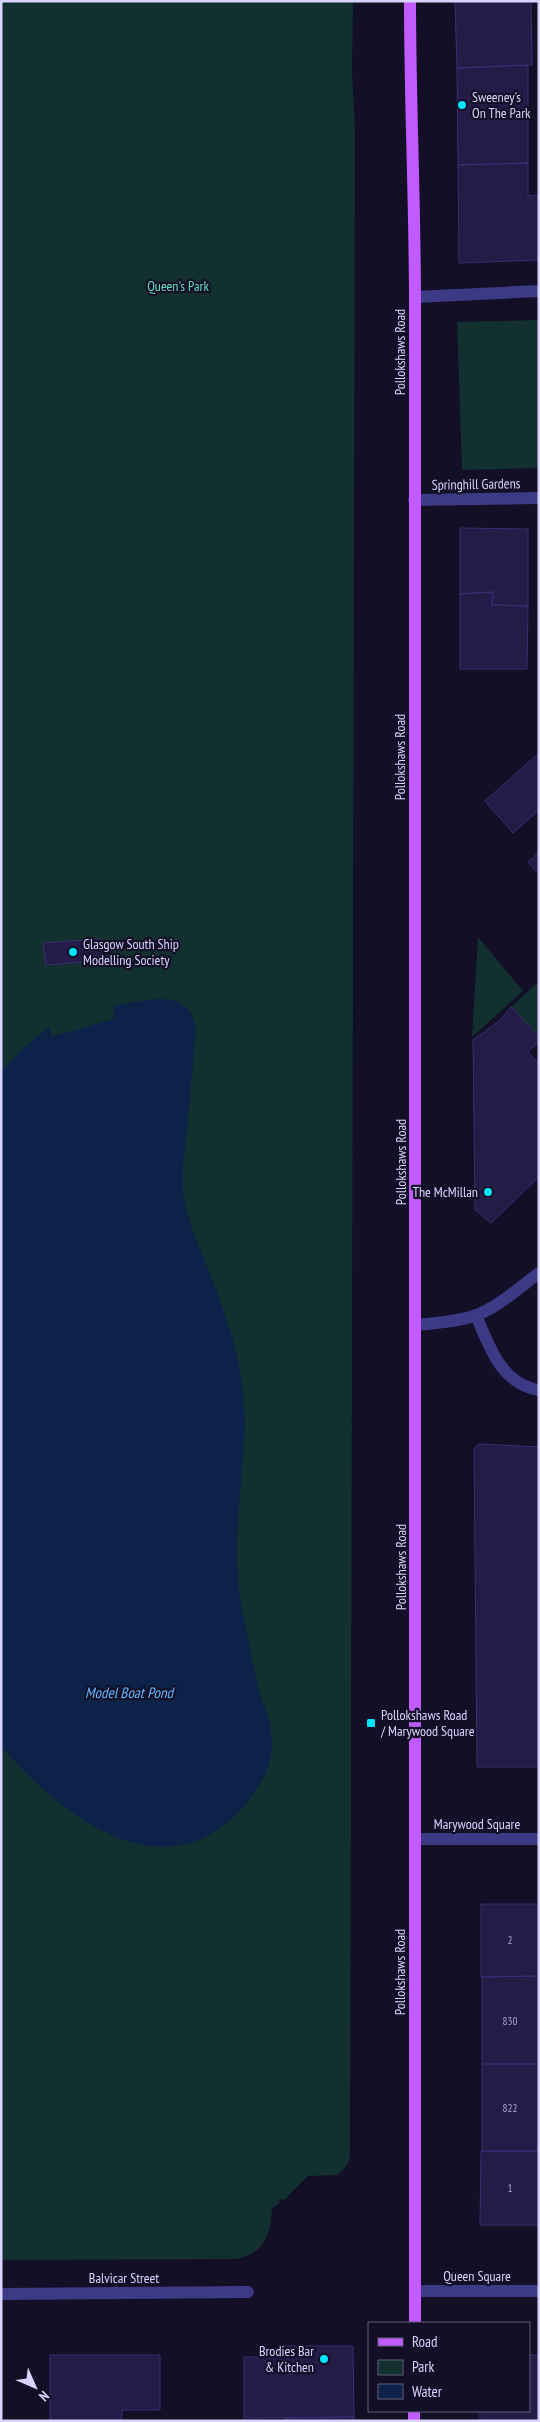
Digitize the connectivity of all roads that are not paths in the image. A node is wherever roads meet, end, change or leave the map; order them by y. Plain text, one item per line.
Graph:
1 (410, 1) edge
2 (539, 291) edge
3 (415, 297) junction
4 (539, 498) edge
5 (414, 500) junction
6 (539, 1273) edge
7 (476, 1315) junction
8 (416, 1325) junction
9 (539, 1390) edge
10 (416, 1839) junction
11 (539, 1839) edge
12 (415, 2291) junction
13 (539, 2291) edge
14 (248, 2292) dead end
15 (1, 2294) edge
16 (415, 2322) edge

1 - 3 main road, Pollokshaws Road
2 - 3 street
3 - 5 main road, Pollokshaws Road
4 - 5 street, Springhill Gardens
5 - 8 main road, Pollokshaws Road
6 - 7 street
7 - 8 street
7 - 9 street
8 - 10 main road, Pollokshaws Road
10 - 11 street, Marywood Square
10 - 12 main road, Pollokshaws Road
12 - 13 street, Queen Square
12 - 16 main road, Pollokshaws Road
14 - 15 street, Balvicar Street

